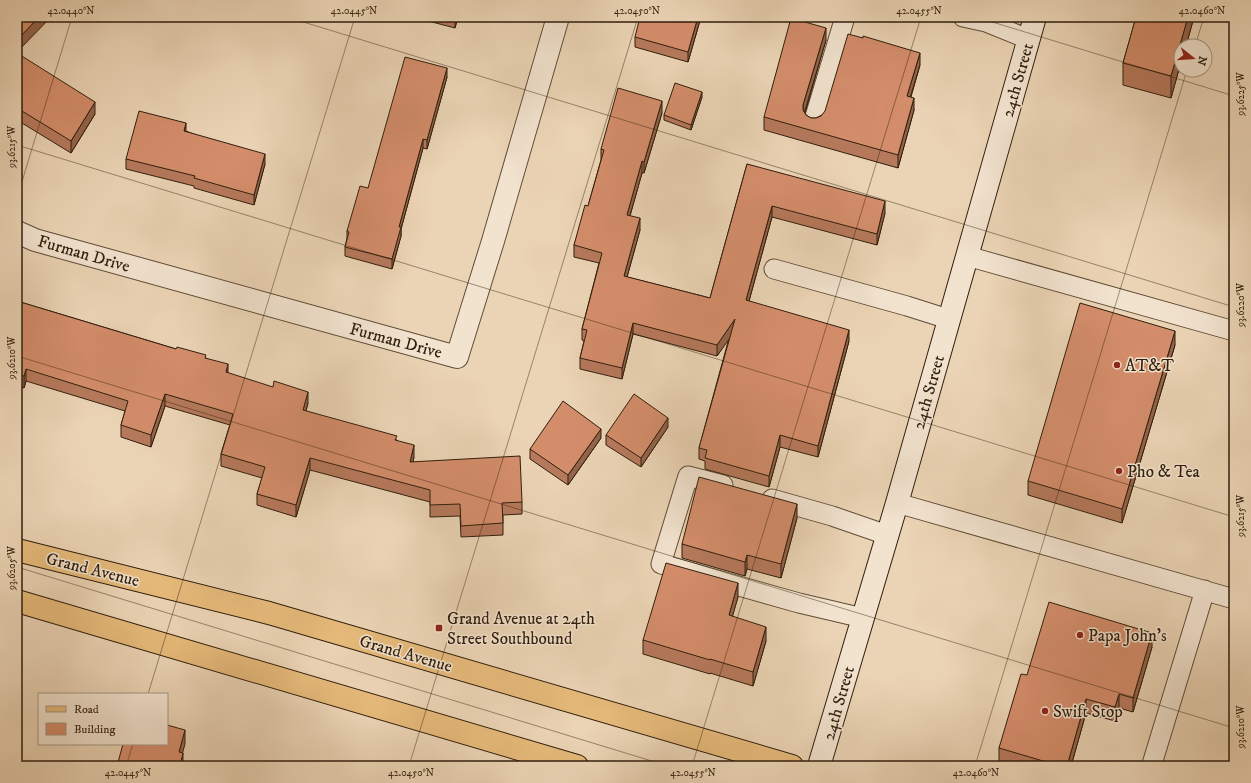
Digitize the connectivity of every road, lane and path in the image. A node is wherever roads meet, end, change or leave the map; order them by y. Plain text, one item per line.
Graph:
1 (558, 17) edge
2 (845, 17) edge
3 (964, 17) edge
4 (1035, 17) edge
5 (1028, 39) junction
6 (814, 120) edge
7 (17, 232) edge
8 (967, 256) junction
9 (774, 269) dead end
10 (948, 319) junction
11 (1234, 331) edge
12 (897, 503) junction
13 (887, 535) junction
14 (17, 550) edge
15 (1205, 590) junction
16 (1234, 597) edge
17 (17, 600) edge
18 (863, 618) junction
19 (577, 766) edge
20 (792, 766) edge
21 (819, 766) edge
22 (1153, 766) edge

1 - 7 street, Furman Drive
2 - 6 lane
3 - 5 lane
4 - 5 street, 24th Street
5 - 8 street, 24th Street
8 - 10 street, 24th Street
8 - 11 lane
9 - 10 lane
10 - 12 street, 24th Street
12 - 13 street, 24th Street
12 - 15 lane
13 - 18 street, 24th Street
13 - 18 lane
14 - 20 main road, Grand Avenue
15 - 16 lane
15 - 22 lane
17 - 19 main road
18 - 21 street, 24th Street

